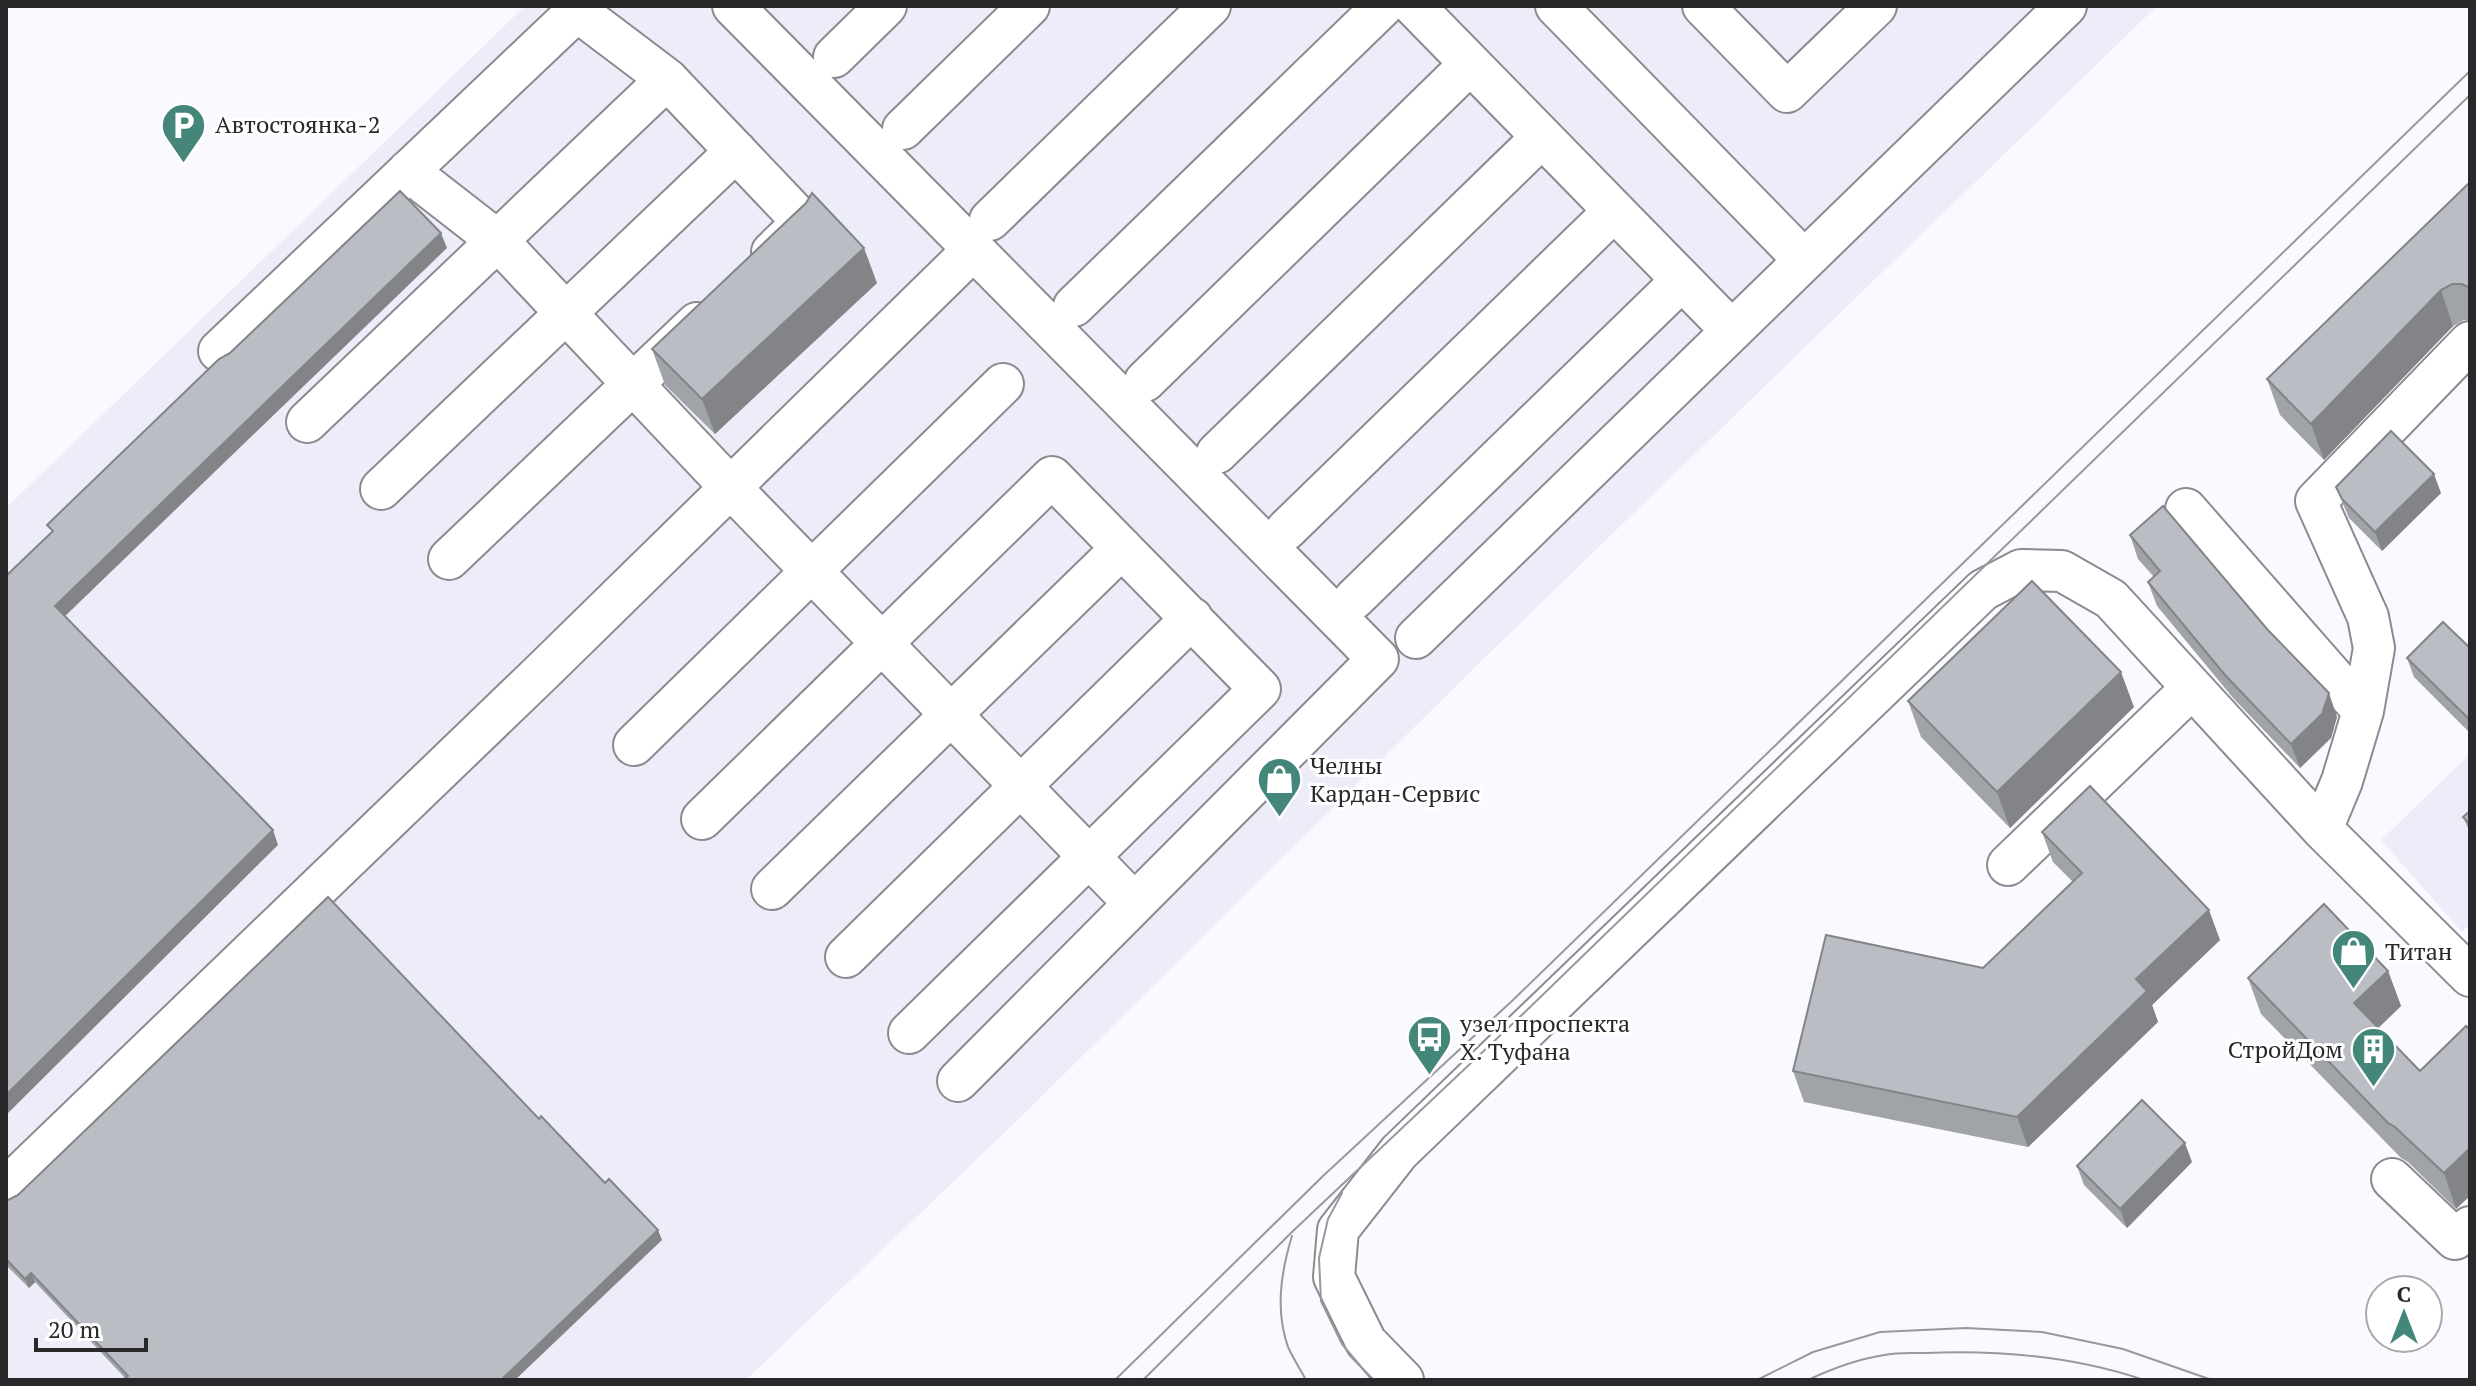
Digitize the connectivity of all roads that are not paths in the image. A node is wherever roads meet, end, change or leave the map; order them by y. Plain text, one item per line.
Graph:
1 (733, 6) edge
2 (886, 6) edge
3 (1029, 6) edge
4 (1210, 6) edge
5 (1383, 6) edge
6 (1414, 6) edge
7 (1556, 6) edge
8 (1876, 6) edge
9 (2066, 6) edge
10 (1716, 10) edge
11 (834, 57) dead end
12 (1470, 64) junction
13 (667, 79) junction
14 (903, 129) dead end
15 (1542, 137) junction
16 (736, 151) junction
17 (408, 171) junction
18 (1614, 211) junction
19 (982, 235) junction
20 (498, 241) junction
21 (1804, 260) junction
22 (1682, 280) junction
23 (1074, 306) dead end
24 (566, 313) junction
25 (1732, 331) junction
26 (2470, 342) edge
27 (219, 351) dead end
28 (1145, 381) dead end
29 (633, 384) junction
30 (1003, 384) dead end
31 (307, 422) dead end
32 (1217, 453) dead end
33 (731, 488) junction
34 (381, 489) dead end
35 (2186, 509) dead end
36 (1286, 530) dead end
37 (1122, 548) junction
38 (449, 559) dead end
39 (812, 571) junction
40 (1354, 599) dead end
41 (1192, 618) junction
42 (1416, 638) dead end
43 (882, 644) junction
44 (2192, 688) junction
45 (2363, 711) junction
46 (951, 715) junction
47 (634, 745) dead end
48 (1020, 786) junction
49 (702, 819) dead end
50 (2322, 829) junction
51 (1089, 856) junction
52 (2008, 865) dead end
53 (772, 889) dead end
54 (1134, 903) junction
55 (846, 957) dead end
56 (2470, 976) edge
57 (909, 1033) dead end
58 (958, 1081) dead end
59 (2392, 1179) dead end
60 (6, 1188) edge
61 (2470, 1227) edge
62 (1403, 1380) edge

1 - 19 lane
2 - 11 lane
3 - 14 lane
4 - 19 lane
5 - 23 lane
6 - 12 lane
7 - 21 lane
8 - 10 lane
9 - 21 lane
12 - 15 lane
12 - 28 lane
13 - 16 lane
13 - 17 lane
13 - 20 lane
15 - 18 lane
15 - 32 lane
16 - 24 lane
16 - 29 lane
17 - 20 lane
17 - 27 lane
18 - 22 lane
18 - 36 lane
19 - 33 lane
19 - 54 lane
20 - 24 lane
20 - 31 lane
21 - 25 lane
22 - 25 lane
22 - 40 lane
24 - 29 lane
24 - 34 lane
25 - 42 lane
26 - 45 lane
29 - 33 lane
29 - 38 lane
30 - 39 lane
33 - 39 lane
33 - 60 lane
35 - 45 lane
37 - 41 lane
37 - 43 lane
37 - 46 lane
39 - 43 lane
39 - 47 lane
41 - 48 lane
41 - 51 lane
43 - 46 lane
43 - 49 lane
44 - 50 lane
44 - 52 lane
44 - 62 lane
45 - 50 lane
46 - 48 lane
46 - 53 lane
48 - 51 lane
48 - 55 lane
50 - 56 lane
51 - 54 lane
51 - 57 lane
54 - 58 lane
59 - 61 lane

